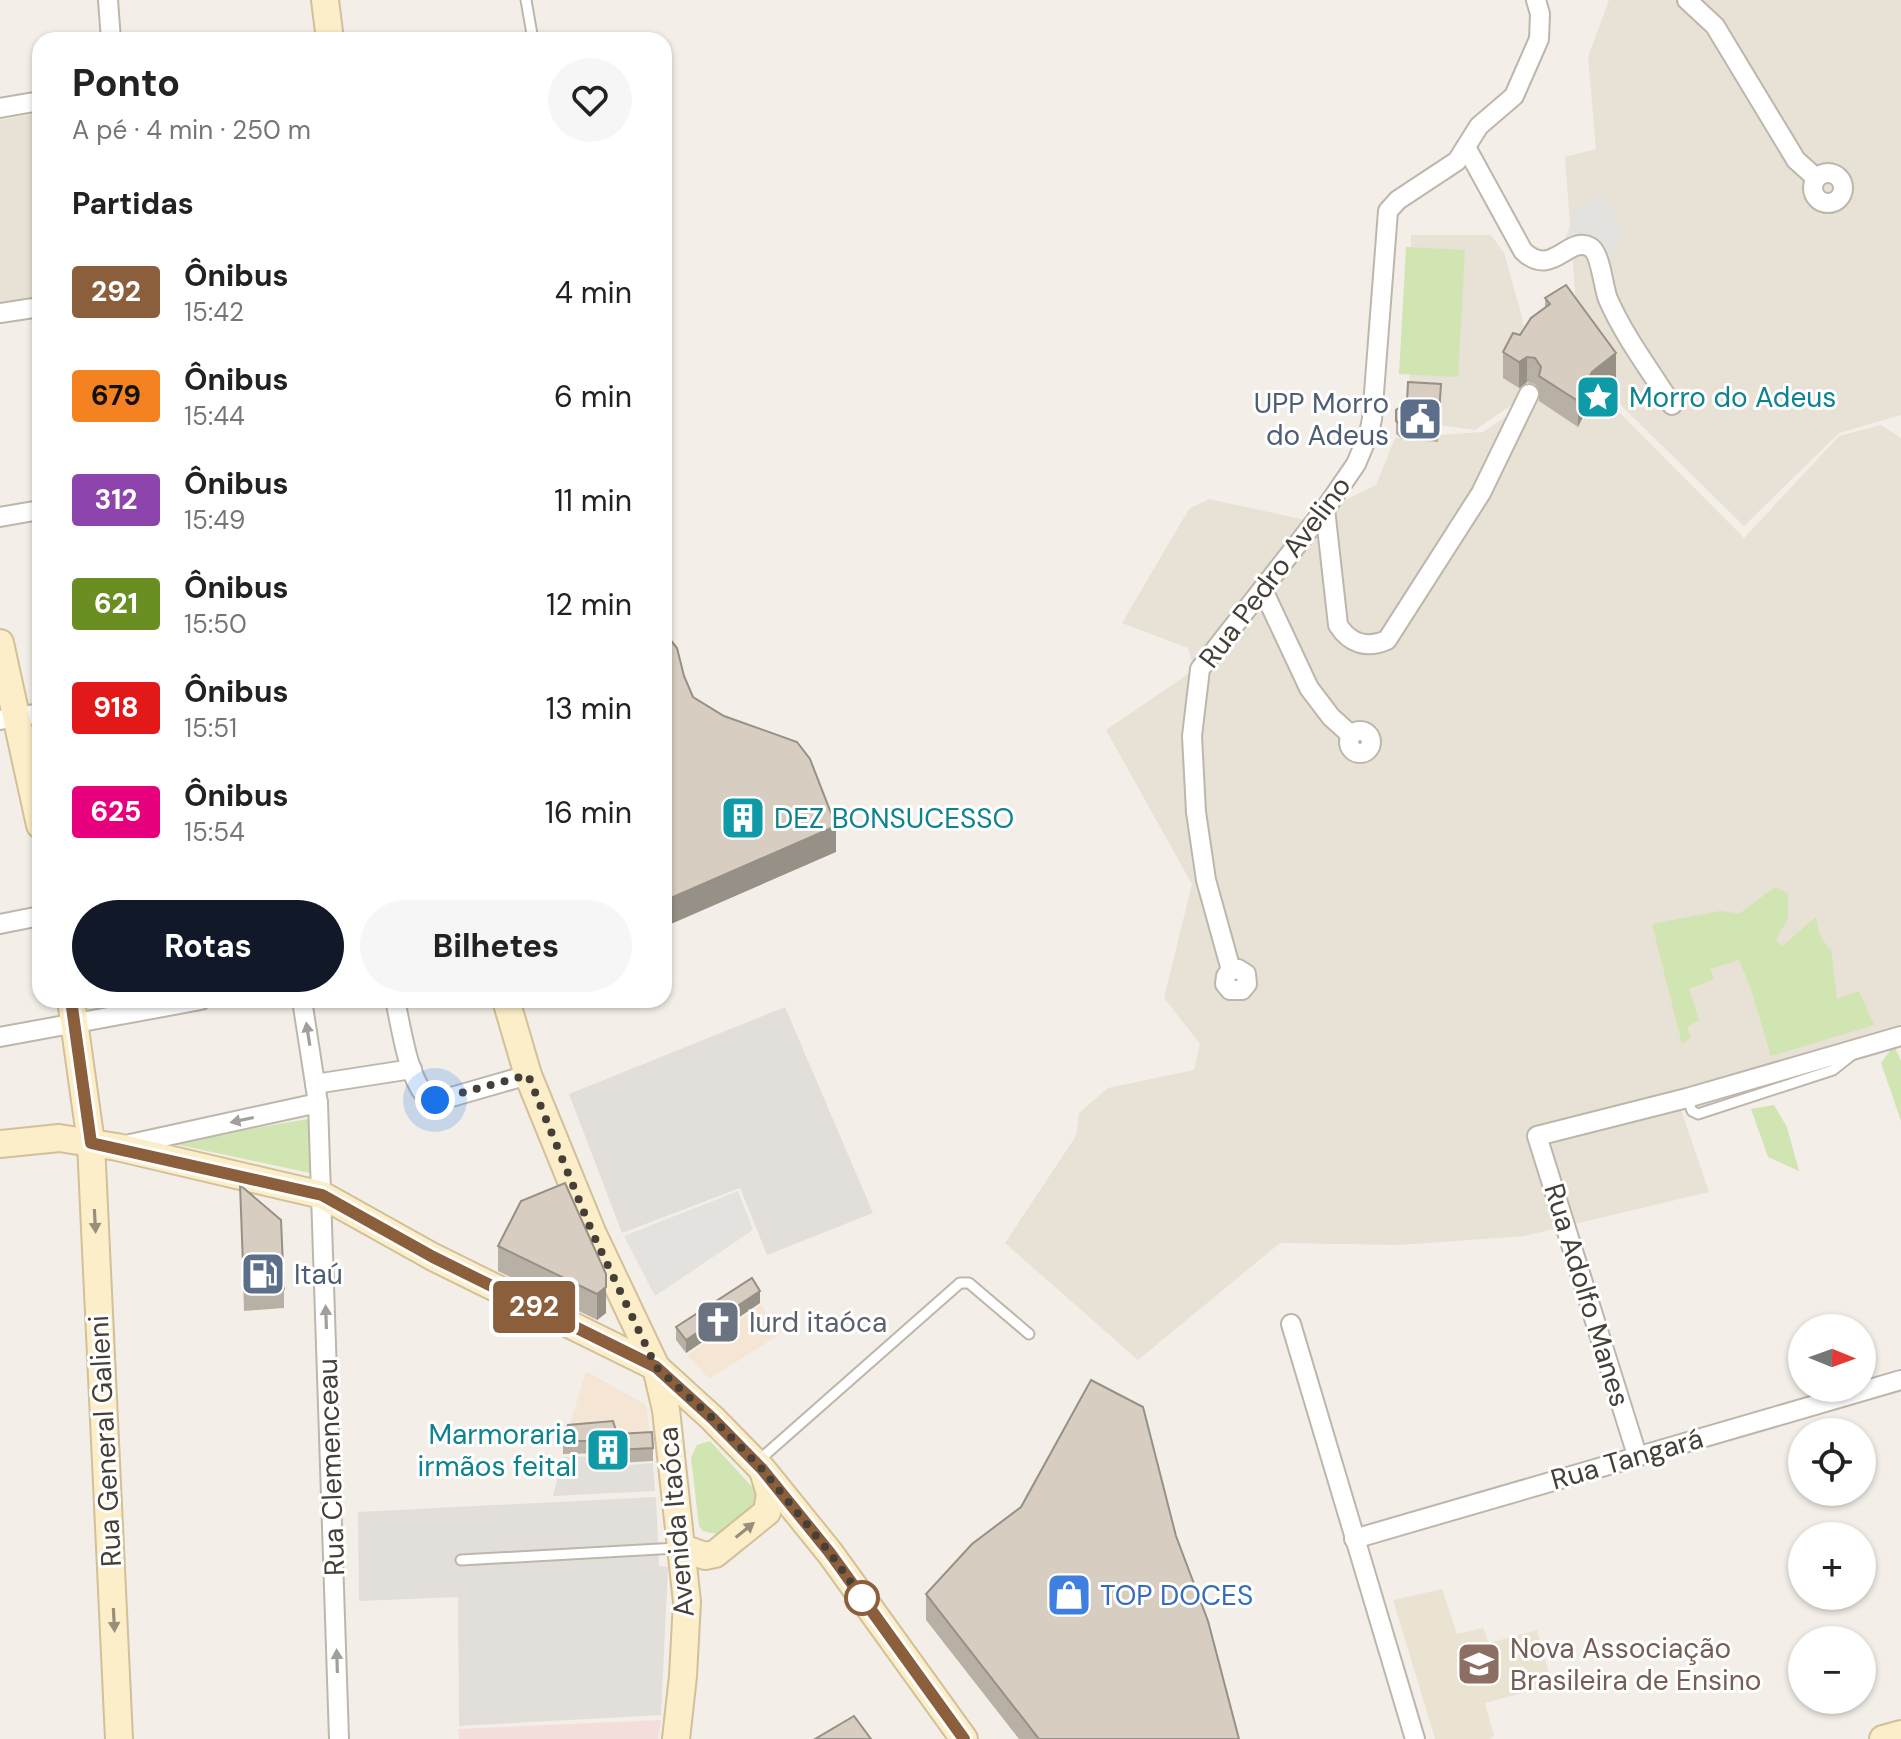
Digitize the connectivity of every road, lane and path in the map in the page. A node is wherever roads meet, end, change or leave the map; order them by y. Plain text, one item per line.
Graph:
1 (108, 0) edge
2 (325, 0) edge
3 (526, 0) edge
4 (1536, 0) edge
5 (1687, 0) edge
6 (110, 32) edge
7 (329, 32) edge
8 (532, 32) edge
9 (32, 102) edge
10 (0, 108) edge
11 (1466, 147) junction
12 (1816, 178) dead end
13 (32, 308) edge
14 (0, 313) edge
15 (1529, 394) dead end
16 (1672, 405) dead end
17 (1325, 509) junction
18 (32, 511) edge
19 (0, 517) edge
20 (1263, 590) junction
21 (0, 643) edge
22 (19, 717) edge
23 (1351, 735) dead end
24 (32, 784) edge
25 (32, 918) edge
26 (0, 924) edge
27 (1231, 970) dead end
28 (116, 1008) edge
29 (303, 1008) edge
30 (397, 1008) edge
31 (508, 1008) edge
32 (73, 1012) edge
33 (1901, 1036) edge
34 (0, 1037) edge
35 (412, 1069) junction
36 (528, 1075) junction
37 (315, 1084) junction
38 (318, 1103) junction
39 (0, 1144) edge
40 (104, 1145) junction
41 (322, 1195) junction
42 (618, 1286) junction
43 (1291, 1324) dead end
44 (581, 1330) junction
45 (1029, 1334) dead end
46 (656, 1367) junction
47 (1901, 1380) edge
48 (1637, 1455) junction
49 (759, 1466) junction
50 (1354, 1539) junction
51 (683, 1548) junction
52 (461, 1560) dead end
53 (1901, 1734) edge
54 (119, 1739) edge
55 (339, 1739) edge
56 (676, 1739) edge
57 (964, 1739) edge
58 (1415, 1739) edge
59 (1883, 1739) edge

1 - 6 street
2 - 7 street
3 - 8 lane
4 - 11 street, Rua Pedro Avelino
5 - 12 street
9 - 10 street
11 - 16 street
11 - 17 street, Rua Pedro Avelino
13 - 14 street
15 - 17 street
17 - 20 street, Rua Pedro Avelino
18 - 19 street
20 - 23 street
20 - 27 street, Rua Pedro Avelino
21 - 22 street
22 - 24 street
25 - 26 street
28 - 32 street
37 -> 29 street, Rua Clemenceau
30 - 35 street
31 - 36 street, Avenida Itaóca
32 - 34 street
32 - 40 street, Rua General Galieni
33 - 48 street, Rua Adolfo Manes
35 - 36 street
35 - 37 street
36 - 42 street, Avenida Itaóca
37 - 38 street, Rua Clemenceau
38 -> 40 street
38 - 41 street, Rua Clemenceau
39 - 40 street
40 - 41 street
40 -> 54 street, Rua General Galieni
41 - 44 street
55 -> 41 street, Rua Clemenceau
42 - 44 street
42 - 46 street, Avenida Itaóca
43 - 50 street
44 - 46 street
45 - 49 lane
46 - 49 street
46 - 51 street, Avenida Itaóca
47 - 48 street, Rua Tangará
48 - 50 street, Rua Tangará
51 -> 49 street
49 - 57 street
50 - 58 street
51 - 52 lane
51 - 56 street, Avenida Itaóca
53 - 59 street

